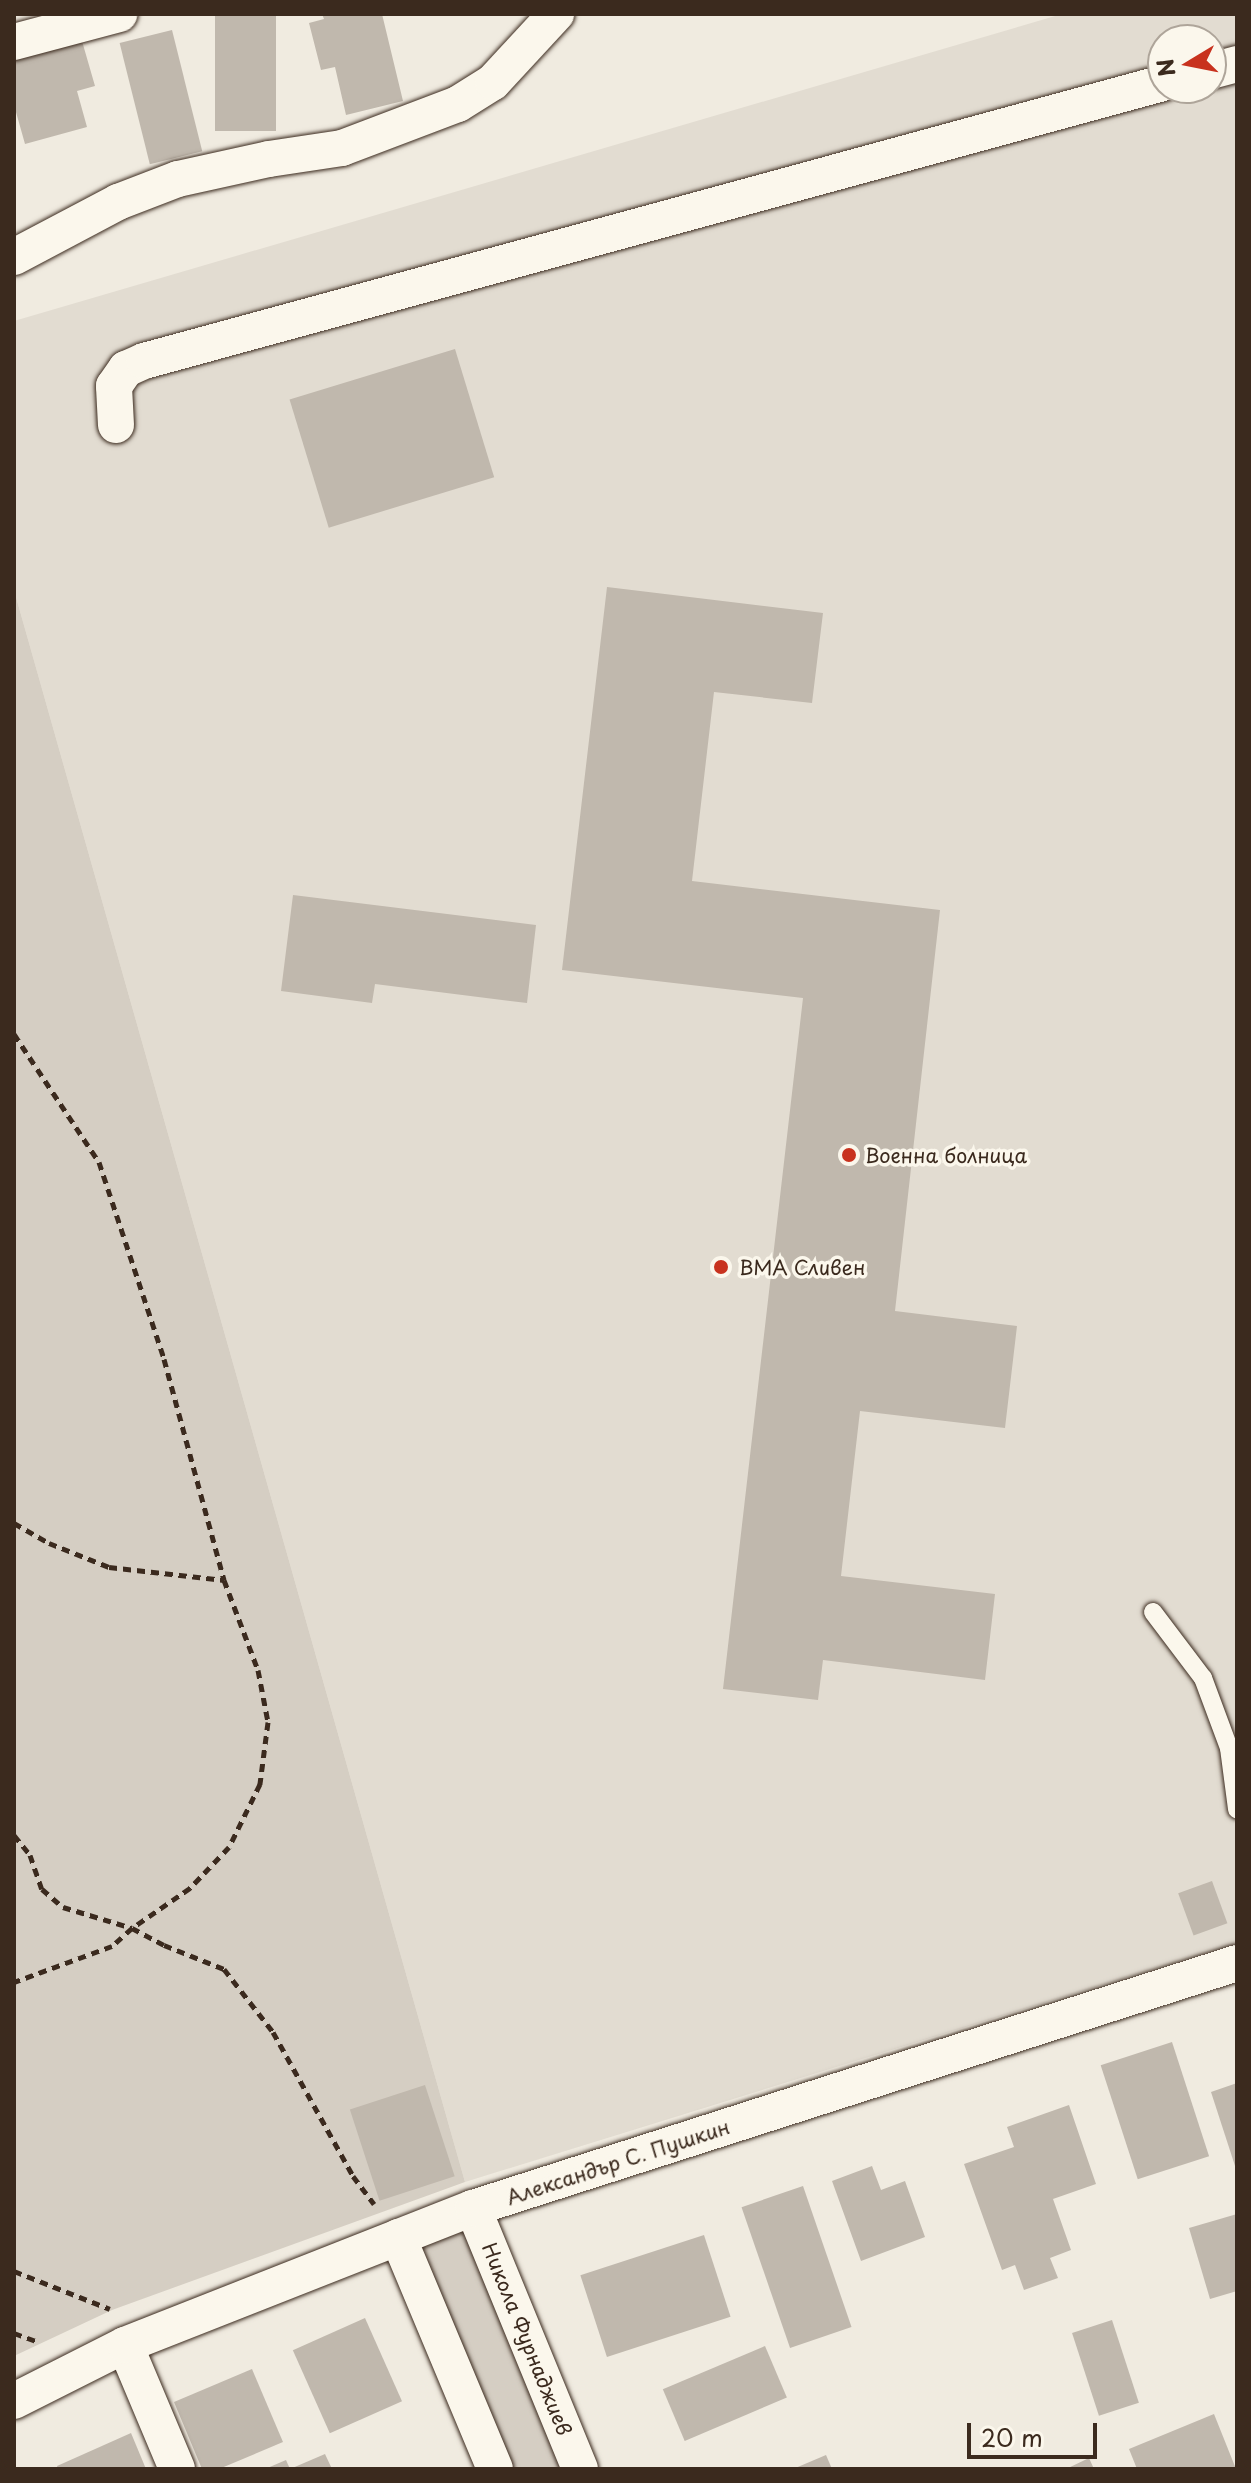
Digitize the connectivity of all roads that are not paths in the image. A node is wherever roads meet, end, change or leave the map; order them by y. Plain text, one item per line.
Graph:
1 (119, 14) edge
2 (556, 14) edge
3 (14, 42) edge
4 (1147, 87) edge
5 (14, 257) edge
6 (116, 425) dead end
7 (1153, 1612) dead end
8 (1237, 1809) edge
9 (1237, 1963) edge
10 (473, 2208) junction
11 (398, 2237) junction
12 (125, 2345) junction
13 (14, 2401) edge
14 (177, 2469) edge
15 (495, 2469) edge
16 (580, 2469) edge

1 - 3 street
2 - 5 street
4 - 6 street
7 - 8 lane
9 - 10 street, Александър С. Пушкин
10 - 11 street, Александър С. Пушкин
10 - 16 street, Никола Фурнаджиев
11 - 12 street, Александър С. Пушкин
11 - 15 street
12 - 13 street, Александър С. Пушкин
12 - 14 street

